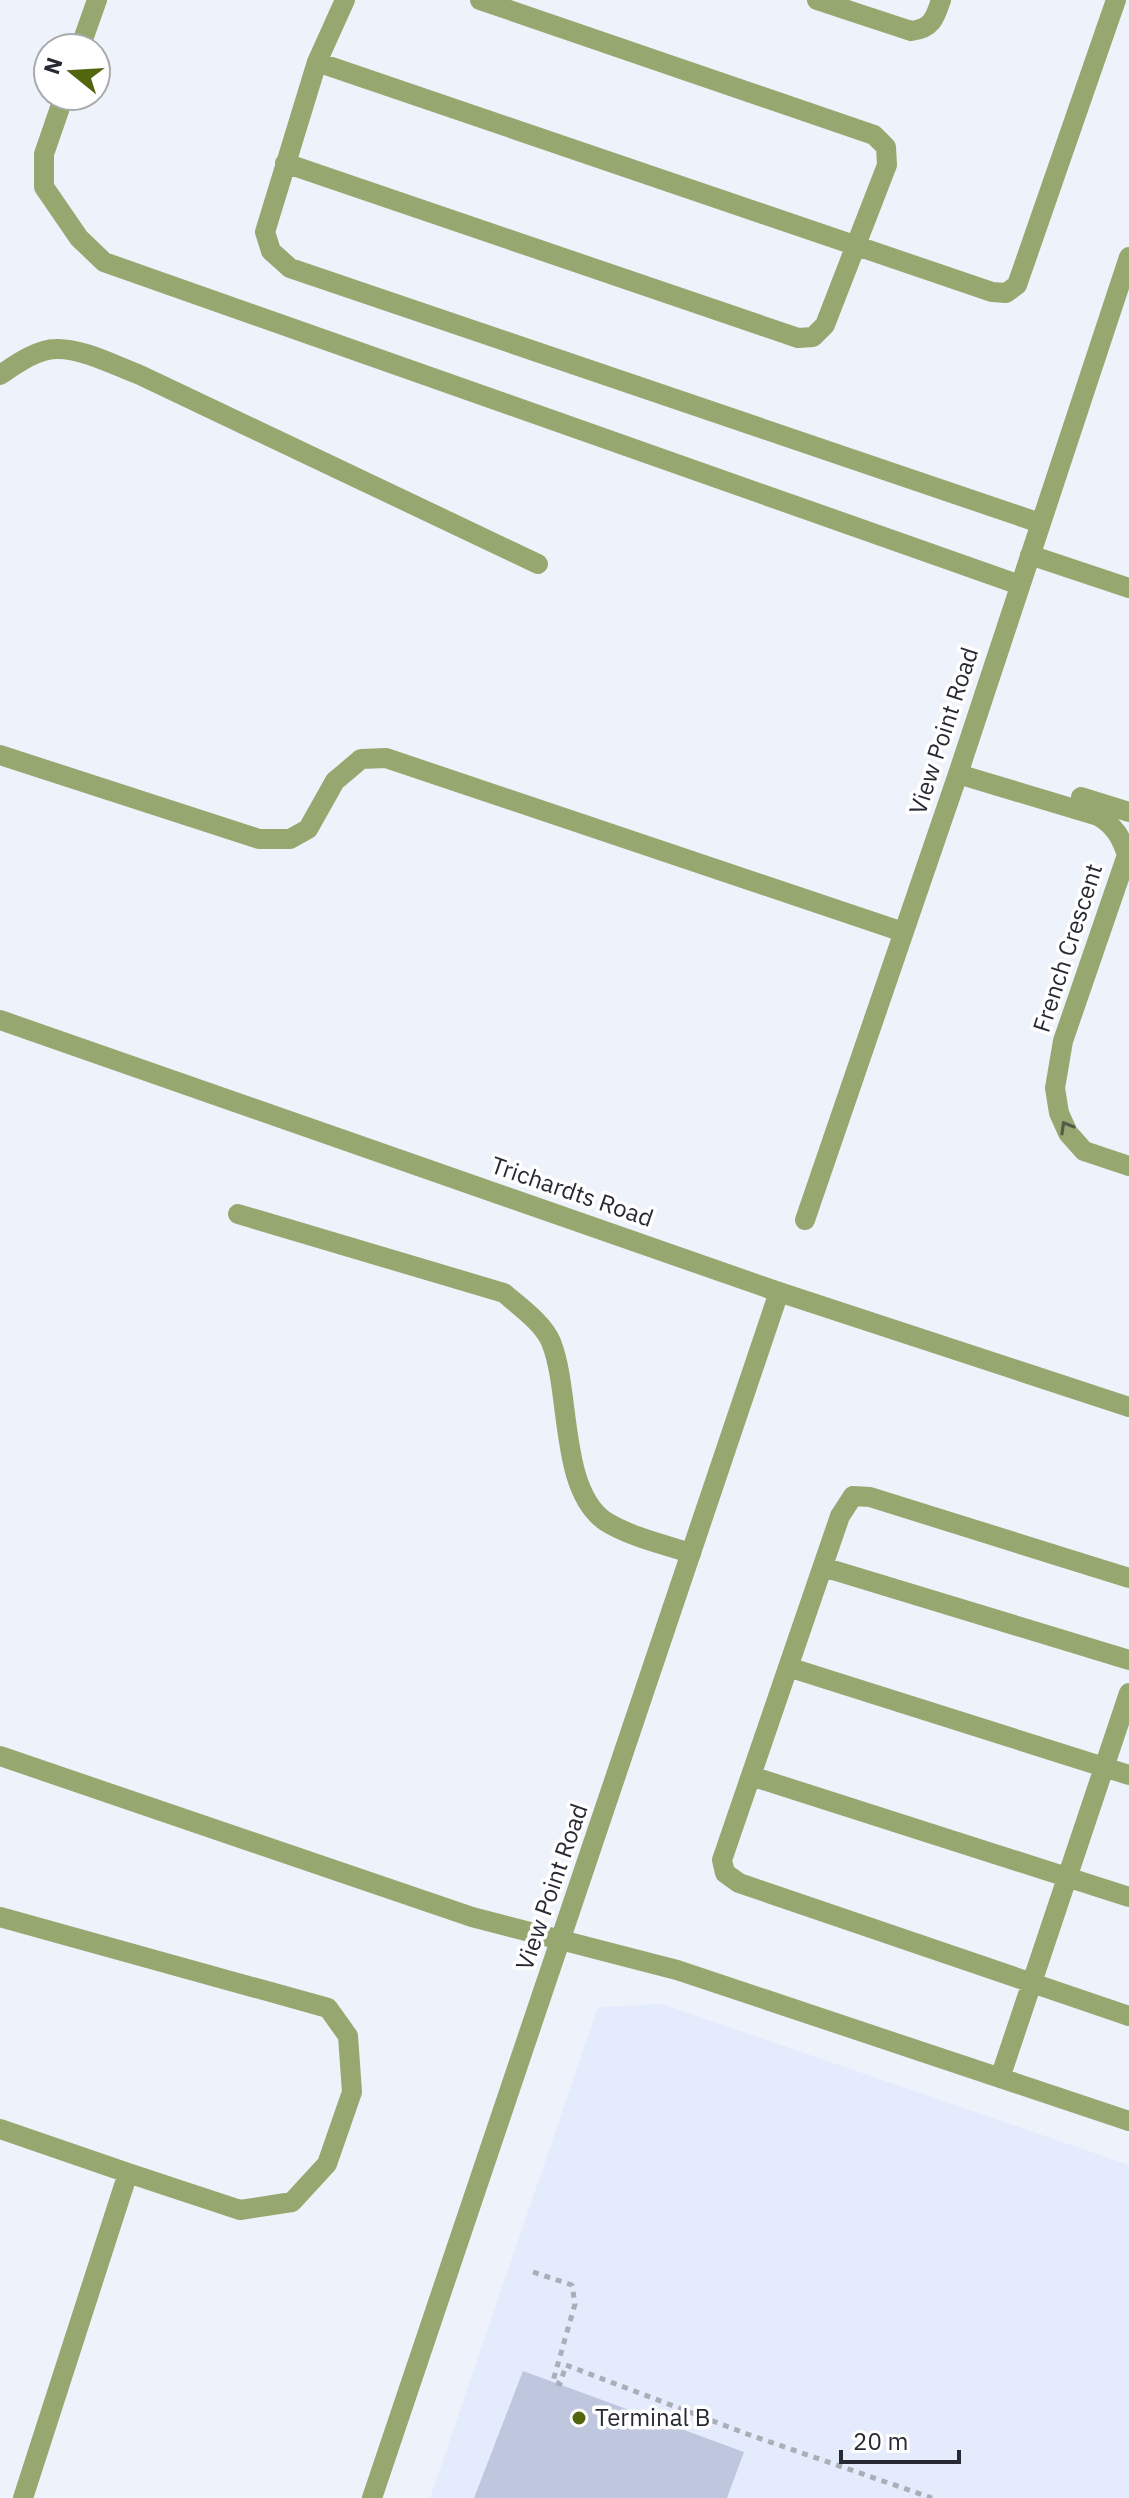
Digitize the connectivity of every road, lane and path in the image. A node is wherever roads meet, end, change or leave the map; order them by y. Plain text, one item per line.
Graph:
1 (97, 0) edge
2 (345, 0) edge
3 (480, 0) edge
4 (817, 0) edge
5 (941, 0) edge
6 (1116, 0) edge
7 (86, 32) edge
8 (317, 62) junction
9 (58, 112) edge
10 (285, 163) junction
11 (856, 246) junction
12 (1129, 257) edge
13 (0, 375) edge
14 (1040, 523) junction
15 (1030, 555) junction
16 (538, 564) dead end
17 (1020, 585) junction
18 (1129, 588) edge
19 (0, 755) edge
20 (960, 768) junction
21 (1129, 812) edge
22 (903, 932) junction
23 (0, 1020) edge
24 (1129, 1166) edge
25 (238, 1214) dead end
26 (805, 1220) dead end
27 (779, 1292) junction
28 (1129, 1407) edge
29 (691, 1553) junction
30 (823, 1567) junction
31 (1129, 1578) edge
32 (1129, 1660) edge
33 (788, 1667) junction
34 (1129, 1693) edge
35 (0, 1756) edge
36 (1103, 1767) junction
37 (1129, 1775) edge
38 (751, 1776) junction
39 (1067, 1876) junction
40 (1129, 1897) edge
41 (0, 1917) edge
42 (562, 1940) junction
43 (1030, 1982) junction
44 (1129, 2016) edge
45 (1000, 2078) junction
46 (1129, 2121) edge
47 (0, 2129) edge
48 (128, 2173) junction
49 (533, 2272) dead end
50 (23, 2498) edge
51 (372, 2498) edge
52 (932, 2498) edge

1 - 7 street
2 - 8 street
3 - 11 street
4 - 5 street
6 - 11 street
8 - 10 street
8 - 11 street
9 - 17 street
10 - 11 street
10 - 14 street
12 - 14 street, View Point Road
13 - 16 street
14 - 15 street, View Point Road
15 - 17 street, View Point Road
15 - 18 street
17 - 20 street, View Point Road
19 - 22 street
20 - 21 street
20 - 22 street, View Point Road
24 -> 20 street, French Crescent
22 - 26 street, View Point Road
23 - 27 street, Trichardts Road
25 - 29 street
27 - 28 street, Trichardts Road
27 - 29 street, View Point Road
29 - 42 street, View Point Road
30 - 31 street
30 - 32 street
30 - 33 street
33 - 36 street
33 - 38 street
34 - 36 street
35 - 42 street
36 - 37 street
36 - 39 street
38 - 39 street
38 - 43 street
39 - 40 street
39 - 43 street
41 - 48 street
42 - 45 street
42 - 51 street, View Point Road
43 - 44 street
43 - 45 street
45 - 46 street
47 - 48 street
48 - 50 street
49 - 52 path

